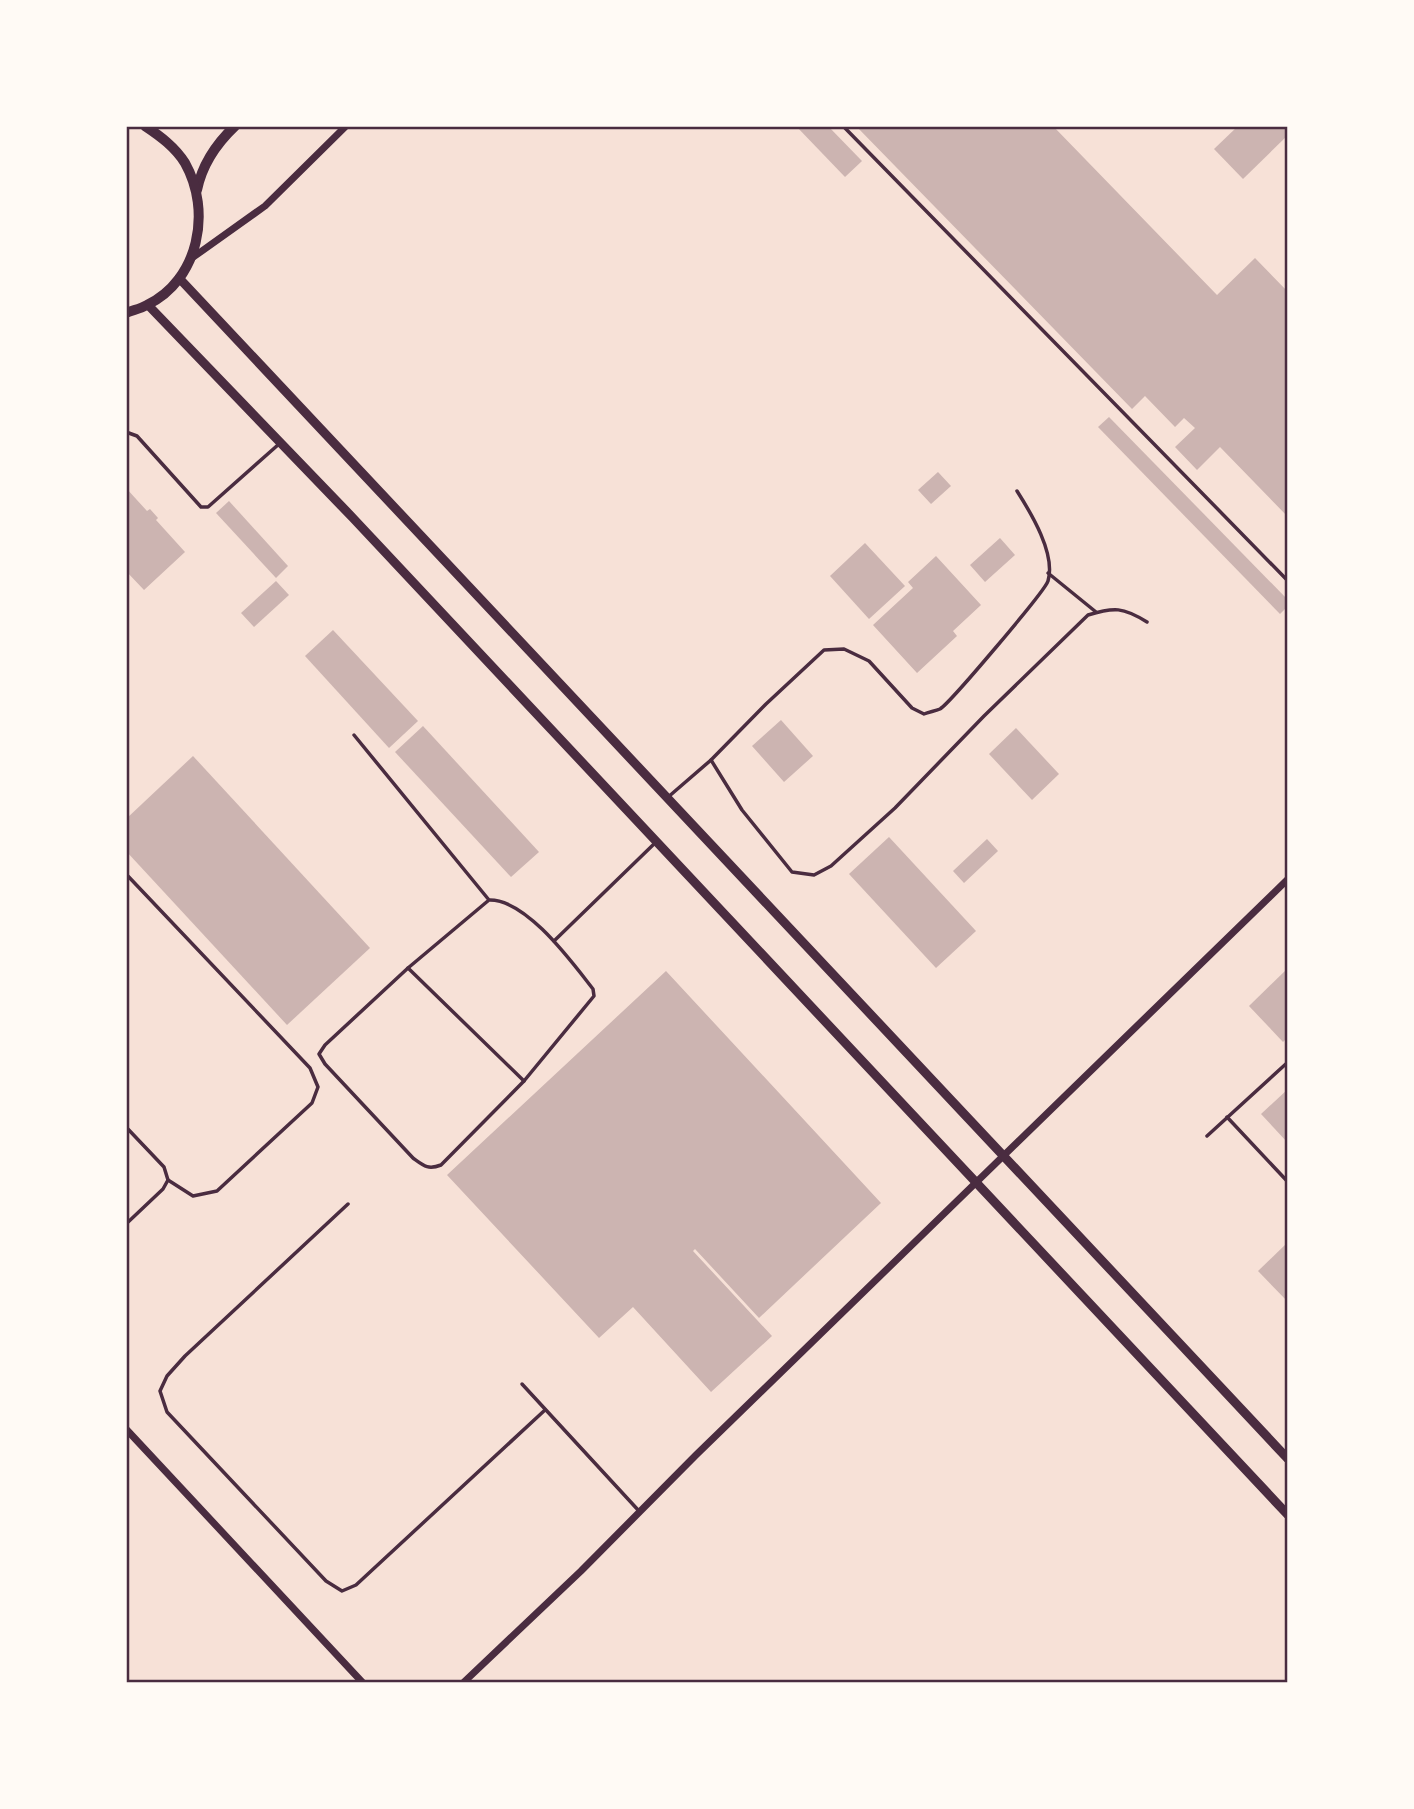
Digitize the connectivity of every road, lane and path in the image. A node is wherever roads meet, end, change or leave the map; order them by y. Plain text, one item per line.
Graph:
1 (145, 126) edge
2 (235, 126) edge
3 (346, 126) edge
4 (843, 126) edge
5 (197, 193) junction
6 (191, 258) junction
7 (179, 278) junction
8 (148, 305) junction
9 (126, 313) edge
10 (126, 432) edge
11 (281, 443) junction
12 (1017, 491) dead end
13 (1048, 573) junction
14 (1288, 581) edge
15 (1097, 612) junction
16 (1147, 622) dead end
17 (354, 735) dead end
18 (712, 760) junction
19 (666, 799) junction
20 (657, 841) junction
21 (126, 874) edge
22 (1288, 879) edge
23 (489, 900) junction
24 (554, 941) junction
25 (408, 968) junction
26 (1288, 1062) edge
27 (524, 1081) junction
28 (1227, 1117) junction
29 (126, 1127) edge
30 (1207, 1136) dead end
31 (1004, 1156) junction
32 (168, 1180) junction
33 (976, 1182) junction
34 (1288, 1182) edge
35 (348, 1204) dead end
36 (126, 1224) edge
37 (522, 1384) dead end
38 (545, 1410) junction
39 (126, 1429) edge
40 (1288, 1459) edge
41 (640, 1512) junction
42 (1288, 1515) edge
43 (363, 1683) edge
44 (463, 1683) edge

1 - 5 main road
2 - 5 main road
3 - 6 street
4 - 14 lane
5 - 6 main road
6 - 7 main road
7 - 8 main road
7 - 19 street
8 - 9 main road
8 - 11 street
10 - 11 lane
11 - 20 street
12 - 13 lane
13 - 15 lane
13 - 18 lane
15 - 16 lane
15 - 18 lane
17 - 23 lane
18 - 19 lane
19 - 31 street
20 - 24 lane
20 - 33 street
21 - 32 lane
22 - 31 street
23 - 24 lane
23 - 25 lane
24 - 27 lane
25 - 27 lane
25 - 27 lane
26 - 28 lane
28 - 30 lane
28 - 34 lane
29 - 32 lane
31 - 33 street
31 - 40 street
32 - 36 lane
33 - 41 street
33 - 42 street
35 - 38 lane
37 - 38 lane
38 - 41 lane
39 - 43 street
41 - 44 street

